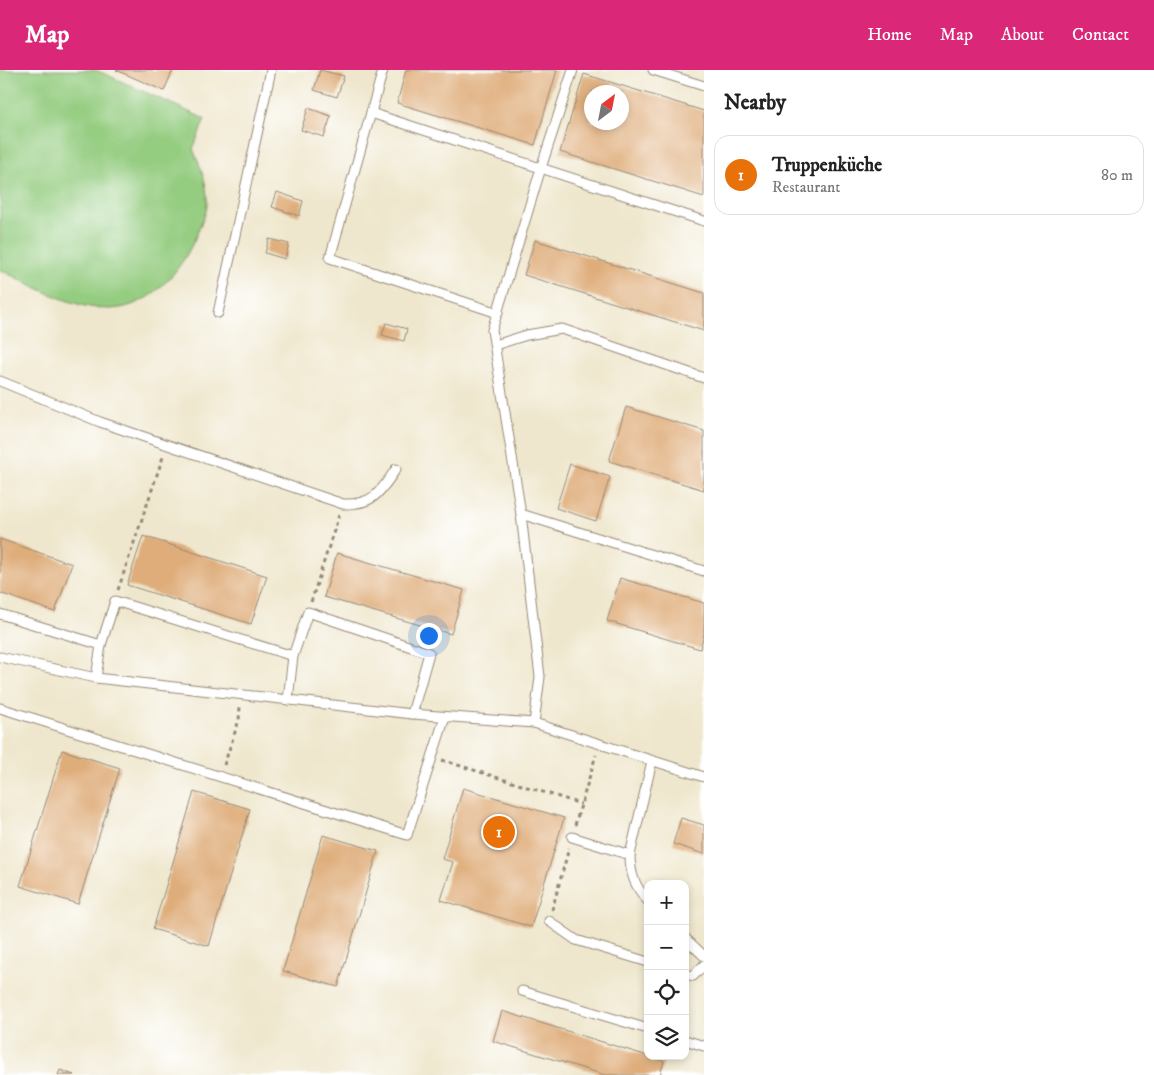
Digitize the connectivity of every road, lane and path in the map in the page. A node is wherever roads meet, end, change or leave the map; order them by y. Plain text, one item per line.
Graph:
1 (271, 70) edge
2 (383, 70) edge
3 (573, 70) edge
4 (653, 70) edge
5 (704, 86) edge
6 (371, 113) junction
7 (541, 168) junction
8 (704, 221) edge
9 (218, 313) dead end
10 (498, 313) junction
11 (496, 345) junction
12 (704, 378) edge
13 (0, 381) edge
14 (167, 444) junction
15 (396, 469) dead end
16 (343, 504) junction
17 (522, 514) junction
18 (704, 571) edge
19 (115, 600) junction
20 (308, 612) junction
21 (0, 614) edge
22 (100, 645) junction
23 (293, 656) junction
24 (0, 657) edge
25 (96, 678) junction
26 (241, 693) junction
27 (288, 700) junction
28 (0, 708) edge
29 (412, 714) junction
30 (445, 717) junction
31 (534, 723) junction
32 (432, 756) junction
33 (652, 760) junction
34 (704, 777) edge
35 (220, 778) junction
36 (581, 804) dead end
37 (572, 837) dead end
38 (630, 855) junction
39 (644, 896) edge
40 (549, 921) dead end
41 (689, 942) edge
42 (704, 956) edge
43 (644, 961) edge
44 (704, 965) edge
45 (689, 975) edge
46 (522, 991) dead end
47 (644, 1028) edge
48 (689, 1041) edge
49 (704, 1046) edge

1 - 9 lane
2 - 6 lane
3 - 7 lane
4 - 5 lane
6 - 7 lane
6 - 10 lane
7 - 8 lane
7 - 10 lane
10 - 11 lane
11 - 12 lane
11 - 17 lane
13 - 14 lane
14 - 16 lane
14 - 19 path
15 - 16 lane
16 - 20 path
17 - 18 lane
17 - 31 lane
19 - 22 lane
19 - 23 lane
20 - 23 lane
20 - 29 lane
21 - 22 lane
22 - 25 lane
23 - 27 lane
24 - 25 lane
25 - 26 lane
26 - 27 lane
26 - 35 path
27 - 29 lane
28 - 35 lane
29 - 30 lane
30 - 31 lane
30 - 32 lane
31 - 33 lane
32 - 35 lane
32 - 36 path
33 - 34 lane
33 - 38 lane
37 - 38 lane
38 - 39 lane
40 - 43 lane
41 - 42 lane
44 - 45 lane
46 - 47 lane
48 - 49 lane

